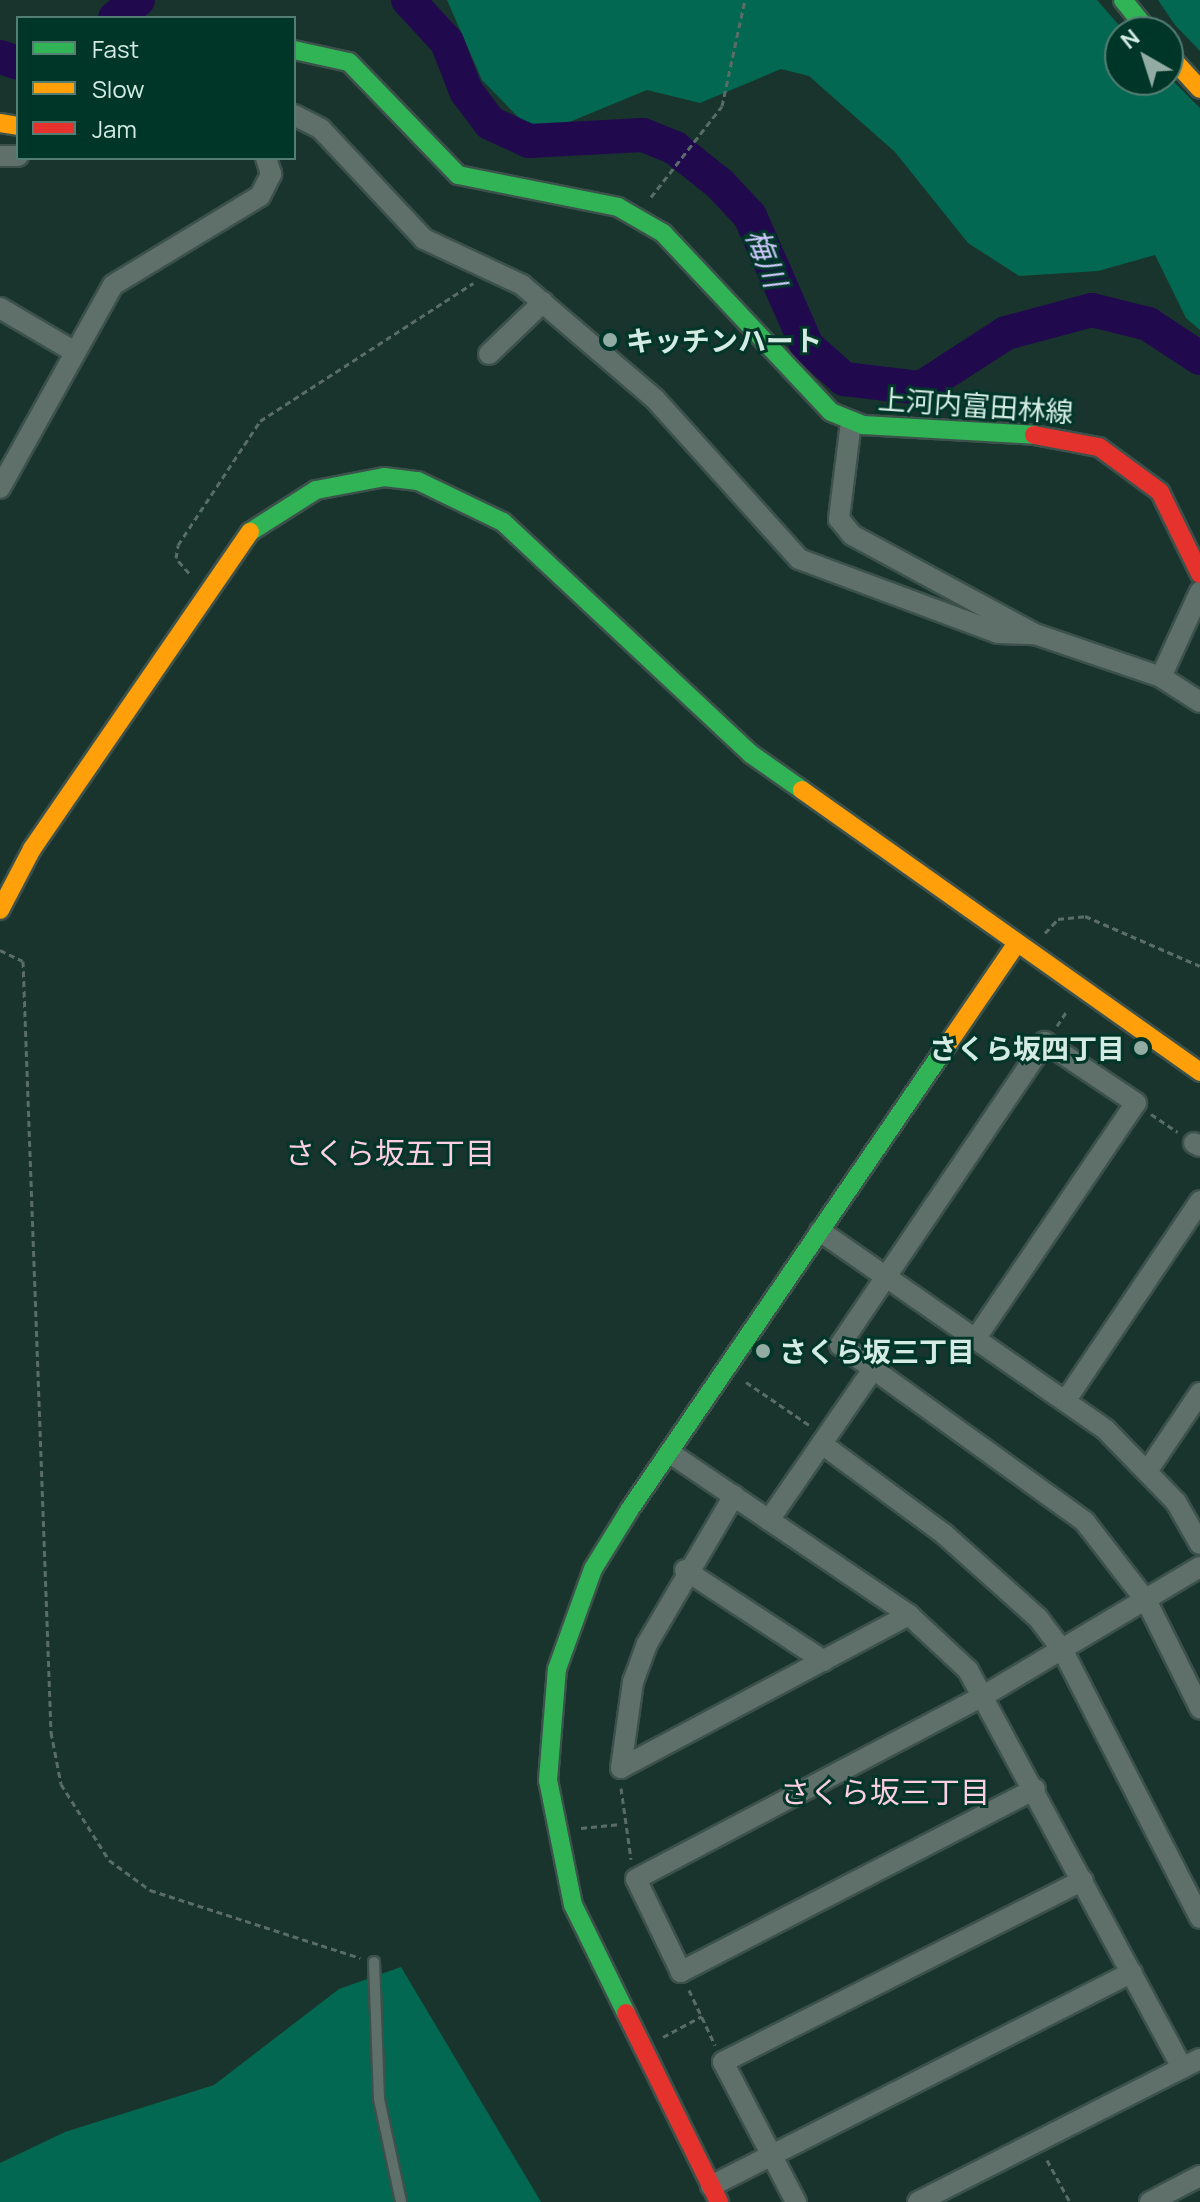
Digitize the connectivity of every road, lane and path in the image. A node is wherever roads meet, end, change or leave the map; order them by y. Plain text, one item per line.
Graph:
1 (745, 0) edge
2 (1123, 0) edge
3 (1136, 16) edge
4 (296, 50) edge
5 (1184, 72) edge
6 (1200, 89) edge
7 (296, 116) edge
8 (267, 160) edge
9 (650, 197) dead end
10 (487, 268) junction
11 (543, 302) junction
12 (0, 308) edge
13 (75, 352) junction
14 (489, 354) dead end
15 (851, 422) junction
16 (0, 488) edge
17 (1200, 574) edge
18 (206, 584) junction
19 (1200, 592) edge
20 (1035, 634) junction
21 (1161, 677) junction
22 (1200, 702) edge
23 (2, 899) edge
24 (0, 950) edge
25 (1023, 951) junction
26 (1200, 966) edge
27 (1073, 1002) dead end
28 (1045, 1042) junction
29 (1200, 1072) edge
30 (1136, 1103) junction
31 (1197, 1144) edge
32 (1200, 1201) edge
33 (820, 1231) junction
34 (887, 1277) junction
35 (976, 1338) junction
36 (874, 1368) junction
37 (743, 1379) dead end
38 (1200, 1393) edge
39 (1066, 1400) junction
40 (824, 1440) junction
41 (670, 1453) junction
42 (1148, 1470) junction
43 (734, 1496) junction
44 (769, 1520) junction
45 (1200, 1544) edge
46 (1200, 1567) edge
47 (685, 1570) junction
48 (1147, 1602) junction
49 (909, 1615) junction
50 (1063, 1651) junction
51 (824, 1661) junction
52 (985, 1695) junction
53 (1200, 1708) edge
54 (621, 1768) junction
55 (1035, 1789) junction
56 (621, 1824) junction
57 (577, 1828) dead end
58 (636, 1879) junction
59 (1083, 1880) junction
60 (1200, 1918) edge
61 (374, 1962) joint
62 (681, 1972) junction
63 (1132, 1972) junction
64 (702, 2016) junction
65 (658, 2039) dead end
66 (723, 2062) junction
67 (1191, 2064) edge
68 (1038, 2141) junction
69 (772, 2155) junction
70 (1200, 2176) edge
71 (715, 2194) edge
72 (401, 2202) edge
73 (796, 2202) edge
74 (918, 2202) edge
75 (1070, 2202) edge
76 (1150, 2202) edge

1 - 9 path
2 - 3 street
4 - 15 street, 上河内富田林線
5 - 6 street
7 - 10 street
8 - 13 street
10 - 11 street
10 - 18 path
11 - 14 street
11 - 20 street
12 - 13 street
13 - 16 street
15 - 17 street, 上河内富田林線
15 - 20 street
18 - 23 street
18 - 25 street
19 - 21 street
20 - 21 street
21 - 22 street
24 - 61 path
25 - 26 path
25 - 29 street
25 - 33 street
27 - 28 path
28 - 30 street
28 - 34 street
30 - 31 path
30 - 35 street
32 - 39 street
33 - 34 street
33 - 41 street
34 - 35 street
34 - 36 street
35 - 39 street
36 - 40 street
36 - 48 street
37 - 40 path
38 - 42 street
39 - 42 street
40 - 44 street
40 - 50 street
41 - 43 street
41 - 71 street
42 - 45 street
43 - 44 street
43 - 47 street
44 - 49 street
46 - 48 street
47 - 51 street
47 - 54 street
48 - 50 street
48 - 53 street
49 - 51 street
49 - 52 street
50 - 52 street
50 - 60 street
51 - 54 street
52 - 55 street
52 - 58 street
54 - 56 path
55 - 59 street
55 - 62 street
56 - 57 path
56 - 58 path
58 - 62 street
59 - 63 street
59 - 66 street
61 - 72 lane
62 - 64 path
63 - 67 street
63 - 69 street
64 - 65 path
64 - 66 path
66 - 69 street
67 - 68 street
68 - 74 street
68 - 75 path
69 - 71 street
69 - 73 street
70 - 76 street

